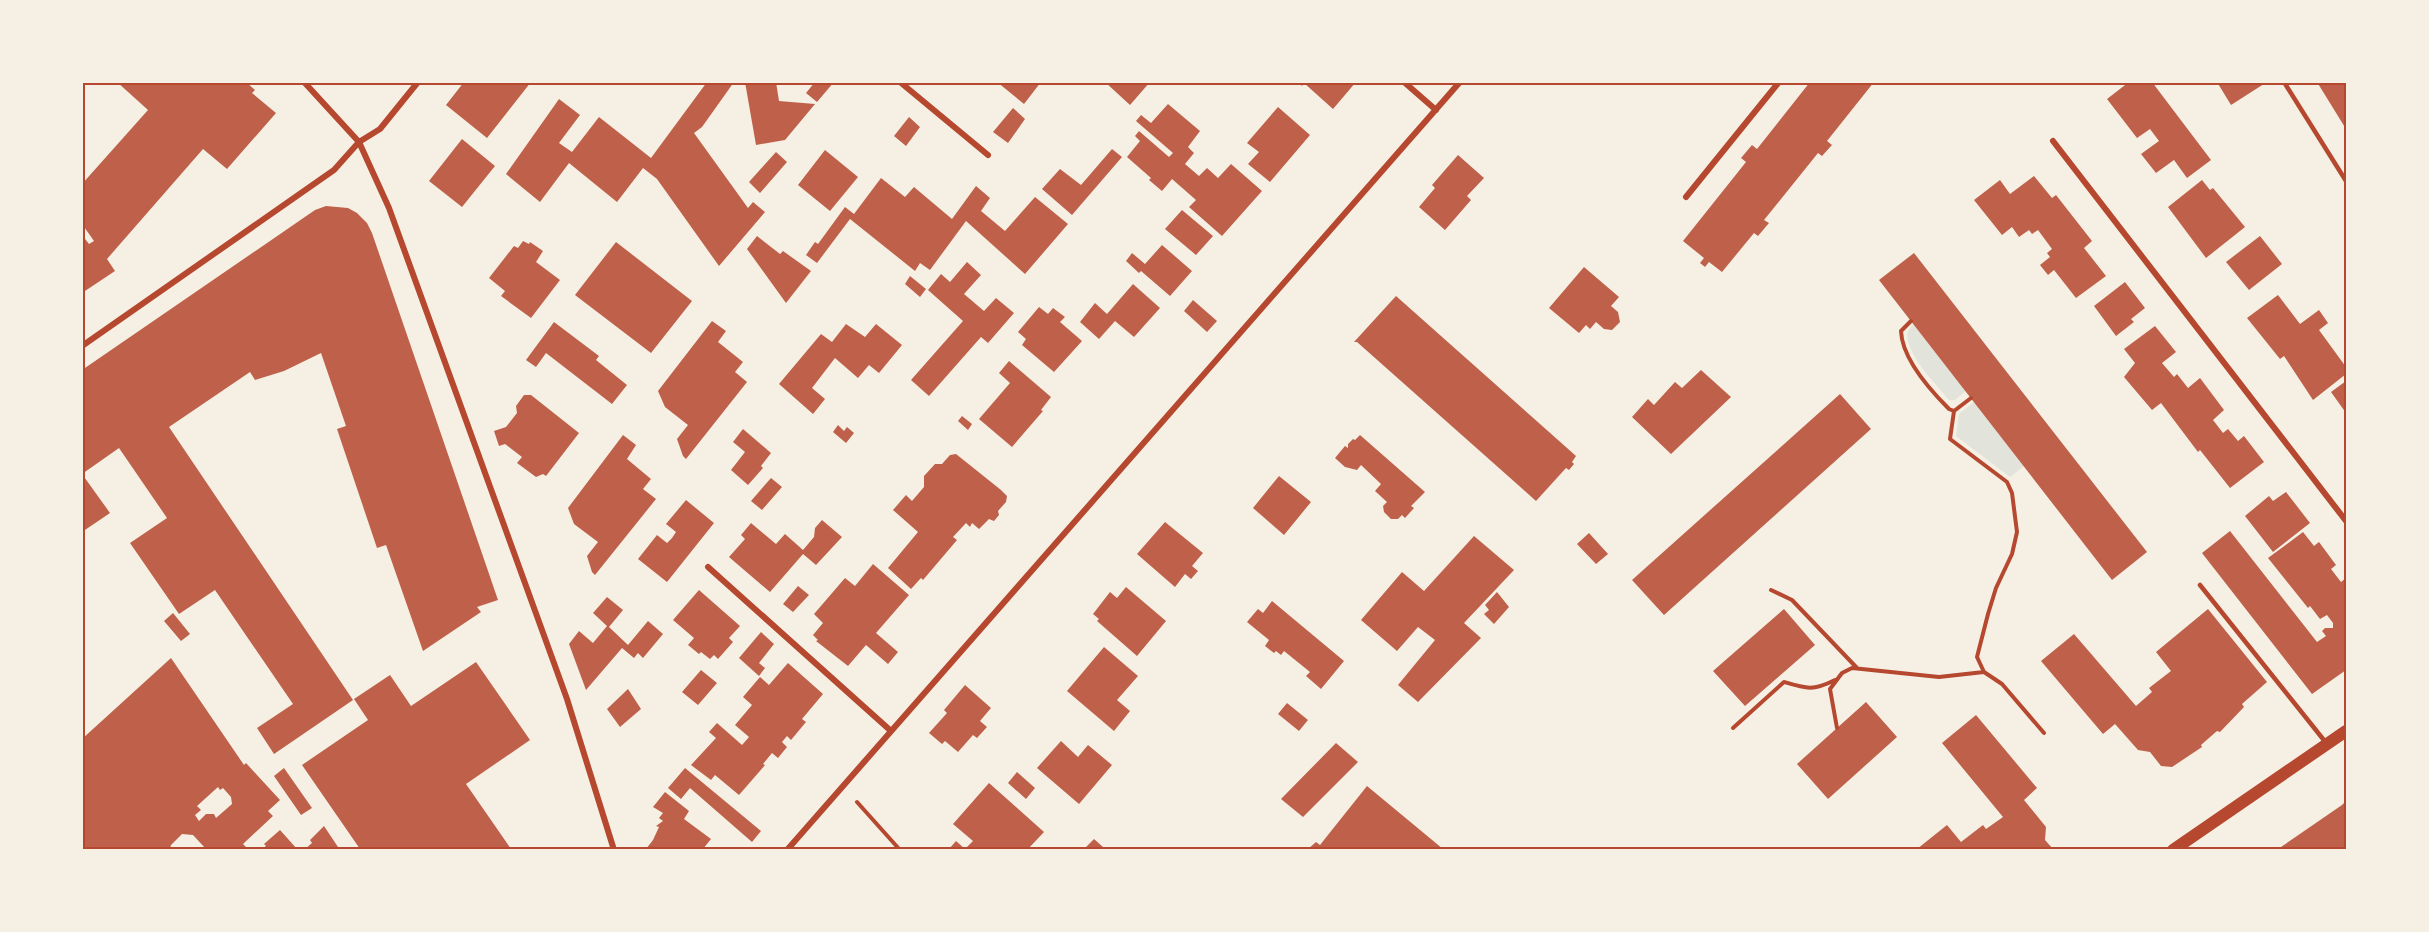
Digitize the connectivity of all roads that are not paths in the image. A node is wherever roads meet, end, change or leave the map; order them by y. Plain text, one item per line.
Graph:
1 (304, 82) edge
2 (418, 82) edge
3 (900, 82) edge
4 (1404, 82) edge
5 (1460, 82) edge
6 (1779, 82) edge
7 (2284, 82) edge
8 (1436, 110) junction
9 (2053, 141) dead end
10 (359, 142) junction
11 (988, 155) dead end
12 (2346, 181) edge
13 (1686, 197) dead end
14 (82, 346) edge
15 (2346, 521) edge
16 (708, 567) dead end
17 (2200, 585) dead end
18 (891, 731) junction
19 (2346, 731) edge
20 (2327, 744) junction
21 (614, 849) edge
22 (787, 849) edge
23 (2172, 849) edge

1 - 10 street
2 - 10 street
3 - 11 street
4 - 8 street
5 - 8 street
6 - 13 street
7 - 12 lane
8 - 18 street
9 - 15 street
10 - 14 street
10 - 21 street
16 - 18 street
17 - 20 lane
18 - 22 street
19 - 20 main road
20 - 23 main road

